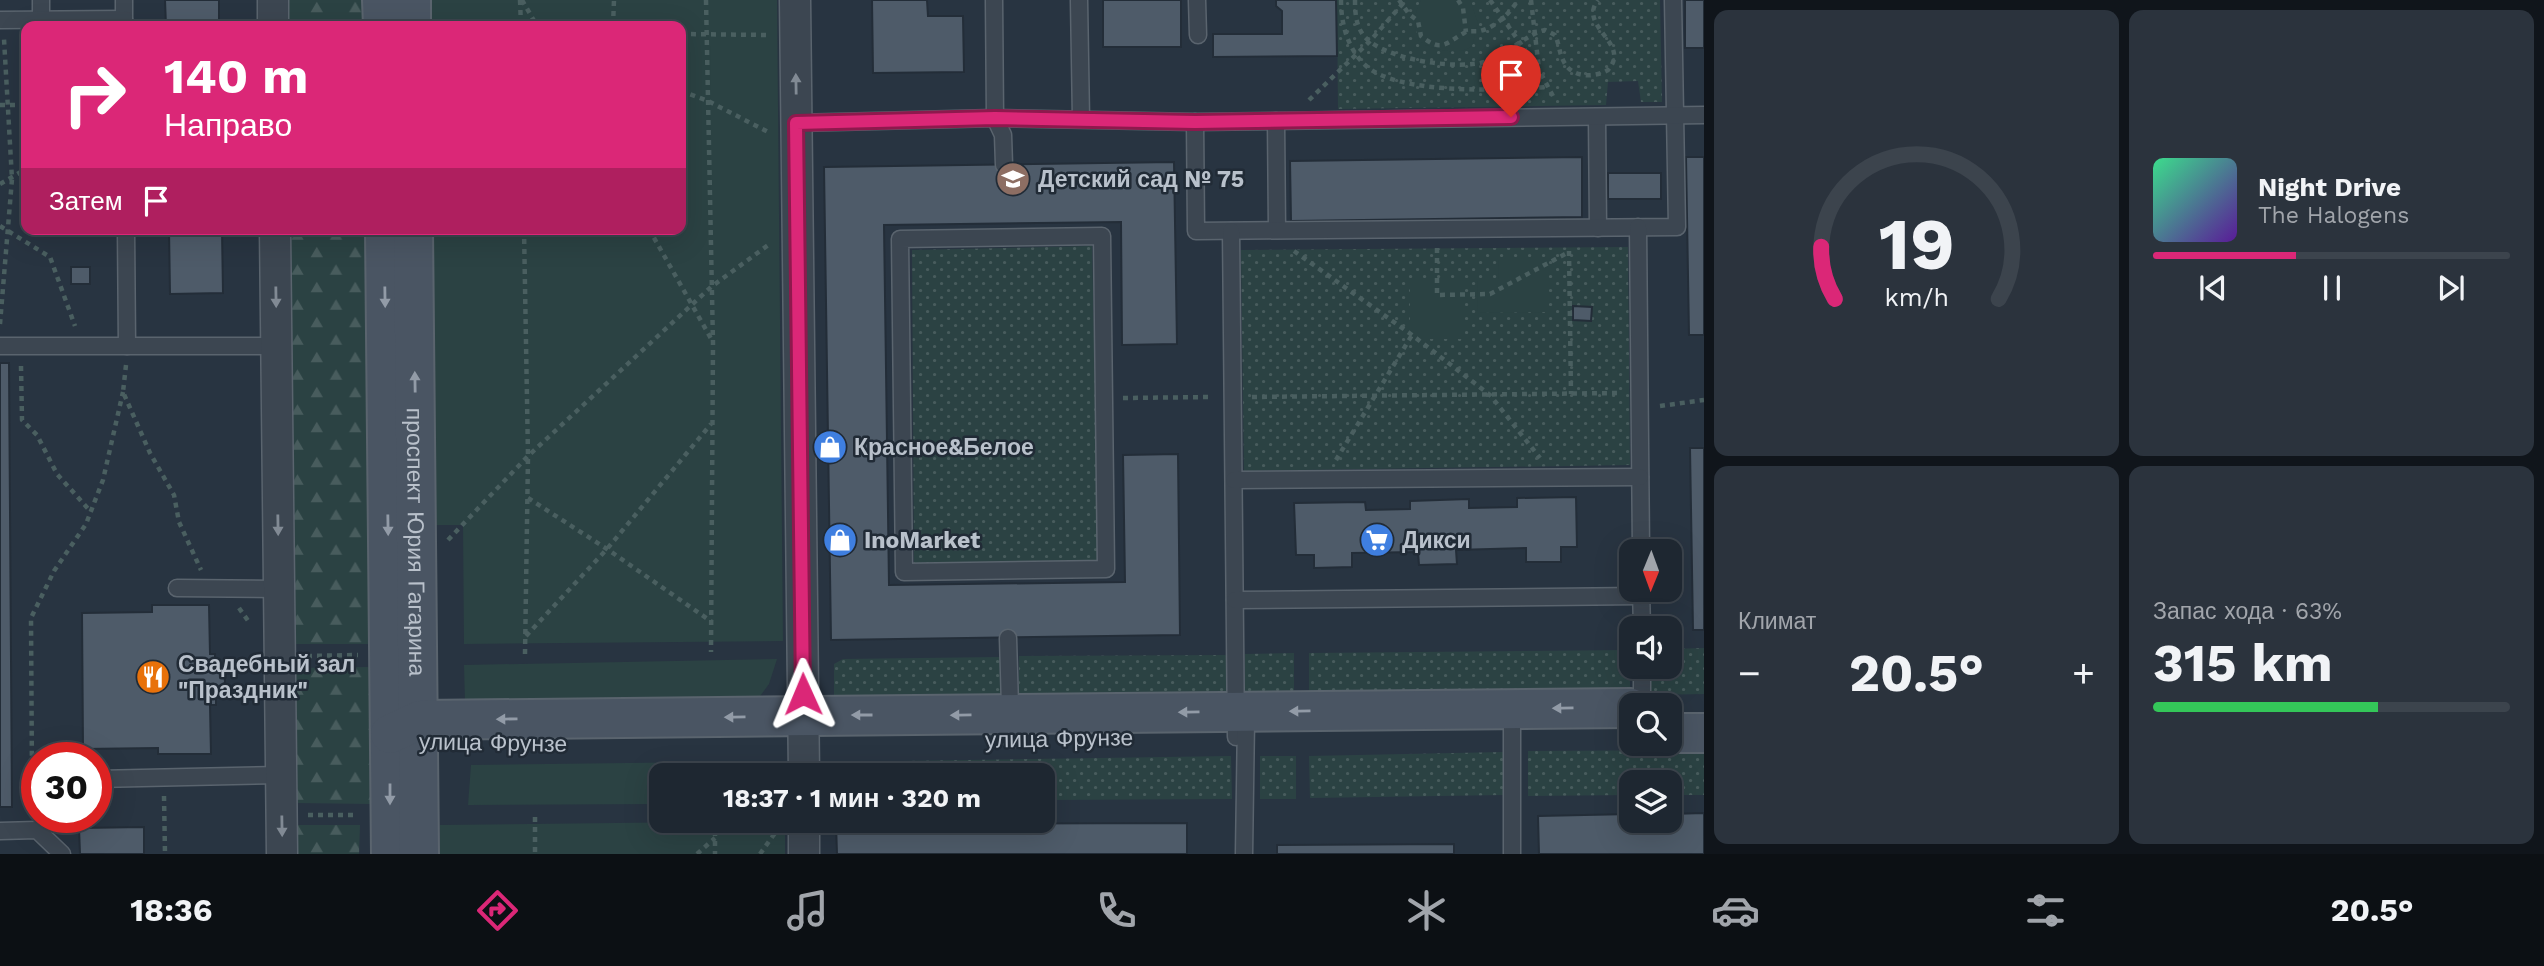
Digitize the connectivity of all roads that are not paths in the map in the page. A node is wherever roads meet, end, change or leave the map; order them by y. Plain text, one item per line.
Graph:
1 (41, 0) edge
2 (124, 0) edge
3 (273, 0) edge
4 (382, 0) edge
5 (411, 0) edge
6 (795, 0) edge
7 (994, 0) edge
8 (1079, 0) edge
9 (1197, 0) edge
10 (1673, 0) edge
11 (1, 20) edge
12 (41, 20) junction
13 (69, 21) edge
14 (124, 21) edge
15 (273, 21) edge
16 (383, 21) edge
17 (411, 21) edge
18 (1198, 35) dead end
19 (1704, 115) edge
20 (1676, 116) junction
21 (1597, 117) junction
22 (995, 118) junction
23 (1081, 119) junction
24 (1276, 121) junction
25 (1195, 122) junction
26 (796, 135) junction
27 (1004, 164) dead end
28 (1598, 228) junction
29 (1639, 228) junction
30 (1277, 230) junction
31 (1231, 231) junction
32 (126, 235) edge
33 (275, 235) edge
34 (385, 235) edge
35 (414, 235) edge
36 (0, 346) edge
37 (127, 346) junction
38 (276, 346) junction
39 (1640, 477) junction
40 (1234, 480) junction
41 (1641, 539) edge
42 (1007, 577) joint
43 (177, 588) dead end
44 (279, 589) junction
45 (1619, 593) edge
46 (1235, 600) junction
47 (1008, 638) dead end
48 (1682, 707) edge
49 (1704, 707) edge
50 (1619, 709) edge
51 (1512, 722) junction
52 (1241, 725) junction
53 (1011, 727) junction
54 (410, 733) junction
55 (1619, 733) edge
56 (1682, 733) edge
57 (1704, 733) edge
58 (803, 744) edge
59 (281, 775) junction
60 (112, 779) edge
61 (21, 827) edge
62 (0, 831) edge
63 (44, 833) edge
64 (804, 833) edge
65 (62, 854) edge
66 (282, 854) edge
67 (391, 854) edge
68 (419, 854) edge
69 (804, 854) edge
70 (1244, 854) edge
71 (1512, 854) edge

1 - 12 lane
2 - 14 lane
3 - 15 street
4 - 16 street
5 - 17 street
26 -> 6 street
7 - 22 lane
8 - 23 lane
9 - 18 lane
10 - 20 lane
11 - 12 lane
12 - 13 lane
19 - 20 lane
20 - 21 lane
20 - 29 lane
21 - 24 lane
21 - 28 lane
22 - 23 lane
22 - 26 lane
22 - 27 lane
23 - 25 lane
24 - 25 lane
24 - 30 lane
25 - 31 lane
26 - 58 street
28 - 29 lane
28 - 30 lane
29 - 39 lane
30 - 31 lane
31 - 40 lane
32 - 37 lane
33 -> 38 street
34 -> 54 street, проспект Юрия Гагарина
54 -> 35 street, проспект Юрия Гагарина
36 - 37 lane
37 - 38 lane
38 -> 44 street
39 - 40 lane
39 - 41 lane
40 - 46 lane
42 - 42 lane
43 - 44 lane
44 - 59 street
45 - 46 lane
46 - 52 lane
47 - 53 lane
48 - 49 street
50 -> 51 street, улица Фрунзе
51 - 52 street, улица Фрунзе
51 - 55 street, улица Фрунзе
51 - 71 lane
52 - 53 street, улица Фрунзе
52 - 70 lane
53 - 58 street, улица Фрунзе
54 - 58 street, улица Фрунзе
54 -> 67 street, проспект Юрия Гагарина
54 - 68 street, проспект Юрия Гагарина
56 - 57 street
59 - 60 lane
59 -> 66 street
61 - 62 lane
63 - 65 lane
64 - 69 street

